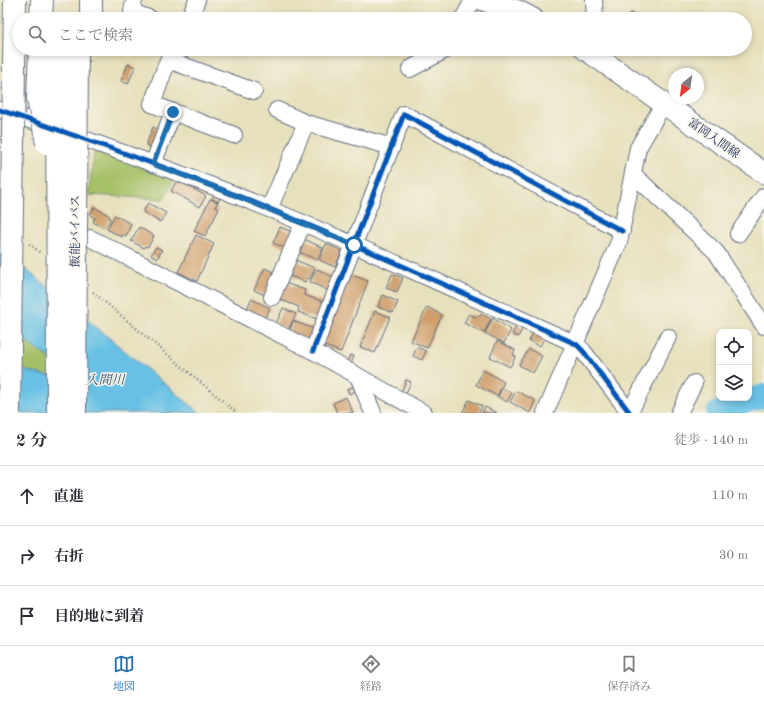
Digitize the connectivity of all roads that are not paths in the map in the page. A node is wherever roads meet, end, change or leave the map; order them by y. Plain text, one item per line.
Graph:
1 (15, 0) edge
2 (42, 0) edge
3 (57, 0) edge
4 (78, 0) edge
5 (91, 0) edge
6 (134, 0) edge
7 (197, 0) edge
8 (473, 0) edge
9 (483, 0) edge
10 (594, 0) edge
11 (15, 12) edge
12 (41, 12) edge
13 (57, 12) edge
14 (77, 12) edge
15 (90, 12) edge
16 (132, 12) edge
17 (193, 12) edge
18 (467, 12) edge
19 (520, 12) edge
20 (595, 12) edge
21 (14, 56) edge
22 (40, 56) edge
23 (57, 56) edge
24 (76, 56) edge
25 (90, 56) edge
26 (433, 56) edge
27 (599, 56) edge
28 (410, 69) dead end
29 (254, 91) dead end
30 (664, 103) junction
31 (0, 110) edge
32 (277, 110) dead end
33 (173, 112) junction
34 (306, 123) junction
35 (234, 135) dead end
36 (392, 147) junction
37 (153, 164) junction
38 (764, 173) edge
39 (634, 175) junction
40 (66, 192) junction
41 (764, 196) edge
42 (269, 209) junction
43 (303, 223) junction
44 (622, 231) junction
45 (738, 234) dead end
46 (90, 238) dead end
47 (354, 245) junction
48 (272, 297) dead end
49 (764, 326) edge
50 (668, 337) dead end
51 (576, 344) junction
52 (313, 351) junction
53 (358, 376) junction
54 (694, 382) dead end
55 (630, 412) edge
56 (9, 413) edge
57 (58, 413) edge
58 (75, 413) edge
59 (373, 413) edge
60 (424, 413) edge
61 (545, 413) edge
62 (679, 413) edge

1 - 11 highway, bridge
2 - 12 highway
3 - 13 highway
4 - 14 highway
5 - 15 highway
6 - 16 street
7 - 17 street
8 - 18 street
9 - 19 main road
10 - 20 street
21 - 56 highway, bridge
22 - 40 highway, bridge
23 - 40 highway, 飯能バイパス, bridge
24 - 40 highway, 飯能バイパス, bridge
25 - 40 highway, bridge
26 - 28 street
27 - 30 main road, 富岡入間線
29 - 33 street
30 - 38 main road, 富岡入間線
30 - 39 street
31 - 37 street
32 - 34 street
33 - 35 street
33 - 37 street
34 - 36 street
34 - 42 street
36 - 44 street
36 - 47 street
37 - 42 street
39 - 44 street
39 - 49 street
40 - 57 highway, 飯能バイパス, bridge
40 - 58 highway, 飯能バイパス, bridge
41 - 45 street
42 - 43 street
43 - 47 street
43 - 48 street
44 - 51 street
46 - 52 street
47 - 51 street
47 - 52 street
50 - 55 street
51 - 55 street
51 - 61 street
52 - 53 street
53 - 59 street
53 - 60 street
54 - 62 street

